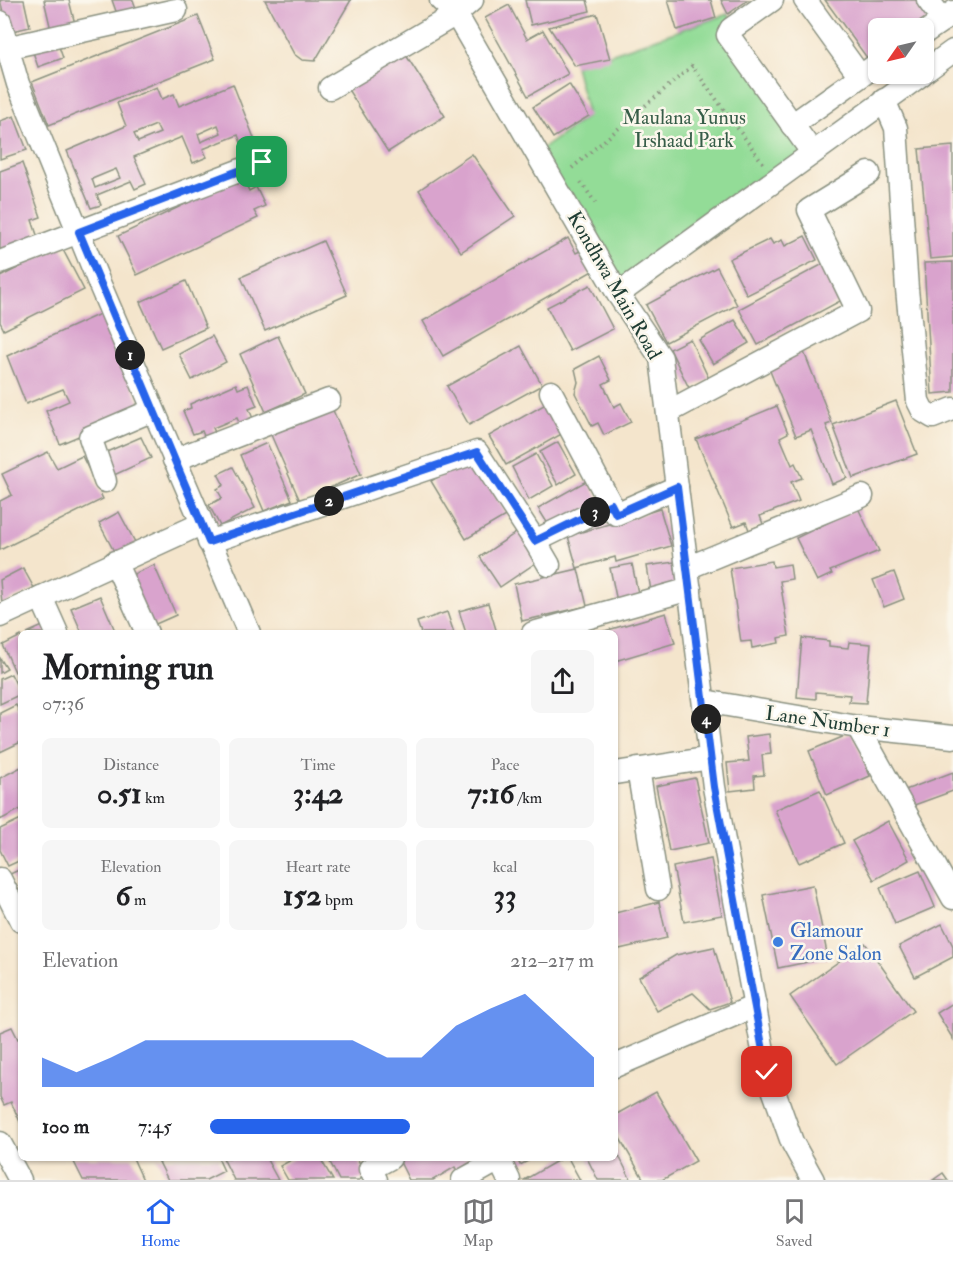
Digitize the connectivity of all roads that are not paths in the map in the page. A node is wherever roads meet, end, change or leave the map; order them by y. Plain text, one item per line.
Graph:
1 (772, 0) edge
2 (805, 0) edge
3 (928, 0) edge
4 (456, 5) edge
5 (176, 10) dead end
6 (948, 16) edge
7 (0, 22) edge
8 (934, 26) edge
9 (6, 48) junction
10 (953, 51) edge
11 (934, 65) edge
12 (868, 71) edge
13 (860, 76) junction
14 (907, 84) edge
15 (9, 88) edge
16 (330, 88) dead end
17 (884, 100) junction
18 (792, 125) junction
19 (812, 152) junction
20 (262, 162) dead end
21 (870, 173) dead end
22 (79, 232) junction
23 (0, 262) edge
24 (618, 294) junction
25 (551, 392) dead end
26 (329, 400) dead end
27 (953, 409) edge
28 (153, 410) junction
29 (668, 412) junction
30 (174, 460) junction
31 (105, 481) dead end
32 (677, 487) junction
33 (862, 496) dead end
34 (611, 504) junction
35 (205, 533) junction
36 (535, 541) junction
37 (115, 562) junction
38 (549, 565) dead end
39 (689, 578) junction
40 (41, 597) junction
41 (0, 616) edge
42 (56, 630) edge
43 (146, 630) edge
44 (248, 630) edge
45 (542, 630) edge
46 (704, 701) junction
47 (858, 727) junction
48 (953, 737) edge
49 (711, 758) junction
50 (638, 770) junction
51 (618, 773) edge
52 (0, 879) edge
53 (658, 889) dead end
54 (953, 898) edge
55 (18, 915) edge
56 (755, 1006) junction
57 (618, 1065) edge
58 (7, 1150) edge
59 (385, 1161) edge
60 (502, 1166) edge
61 (20, 1180) edge
62 (376, 1180) edge
63 (463, 1180) edge
64 (813, 1180) edge

1 - 18 street
2 - 13 street
3 - 6 street
4 - 16 street
4 - 24 street, Kondhwa Main Road
5 - 9 street
6 - 8 street
7 - 9 street
9 - 15 street
10 - 11 street
12 - 13 street
13 - 18 street
14 - 17 street
15 - 22 street
17 - 19 street
17 - 27 street
18 - 19 street
19 - 24 street
20 - 22 street
21 - 29 street
22 - 23 street
22 - 28 street
24 - 29 street, Kondhwa Main Road
25 - 34 street
26 - 30 street
28 - 30 street
28 - 31 street
29 - 32 street, Kondhwa Main Road
30 - 35 street
32 - 34 street
32 - 39 street, Kondhwa Main Road
33 - 39 street
34 - 36 street
35 - 36 street
35 - 37 street
35 - 44 street
36 - 38 street
37 - 40 street
37 - 43 street
39 - 45 street
39 - 46 street, Kondhwa Main Road
40 - 41 street
40 - 42 street
46 - 47 street, Lane Number 1
46 - 49 street, Kondhwa Main Road
47 - 48 street, Lane Number 1
47 - 54 street
49 - 50 street
49 - 56 street, Kondhwa Main Road
50 - 51 street
50 - 53 street
52 - 55 street
56 - 57 street
56 - 64 street, Kondhwa Main Road
58 - 61 street
59 - 62 street
60 - 63 street

